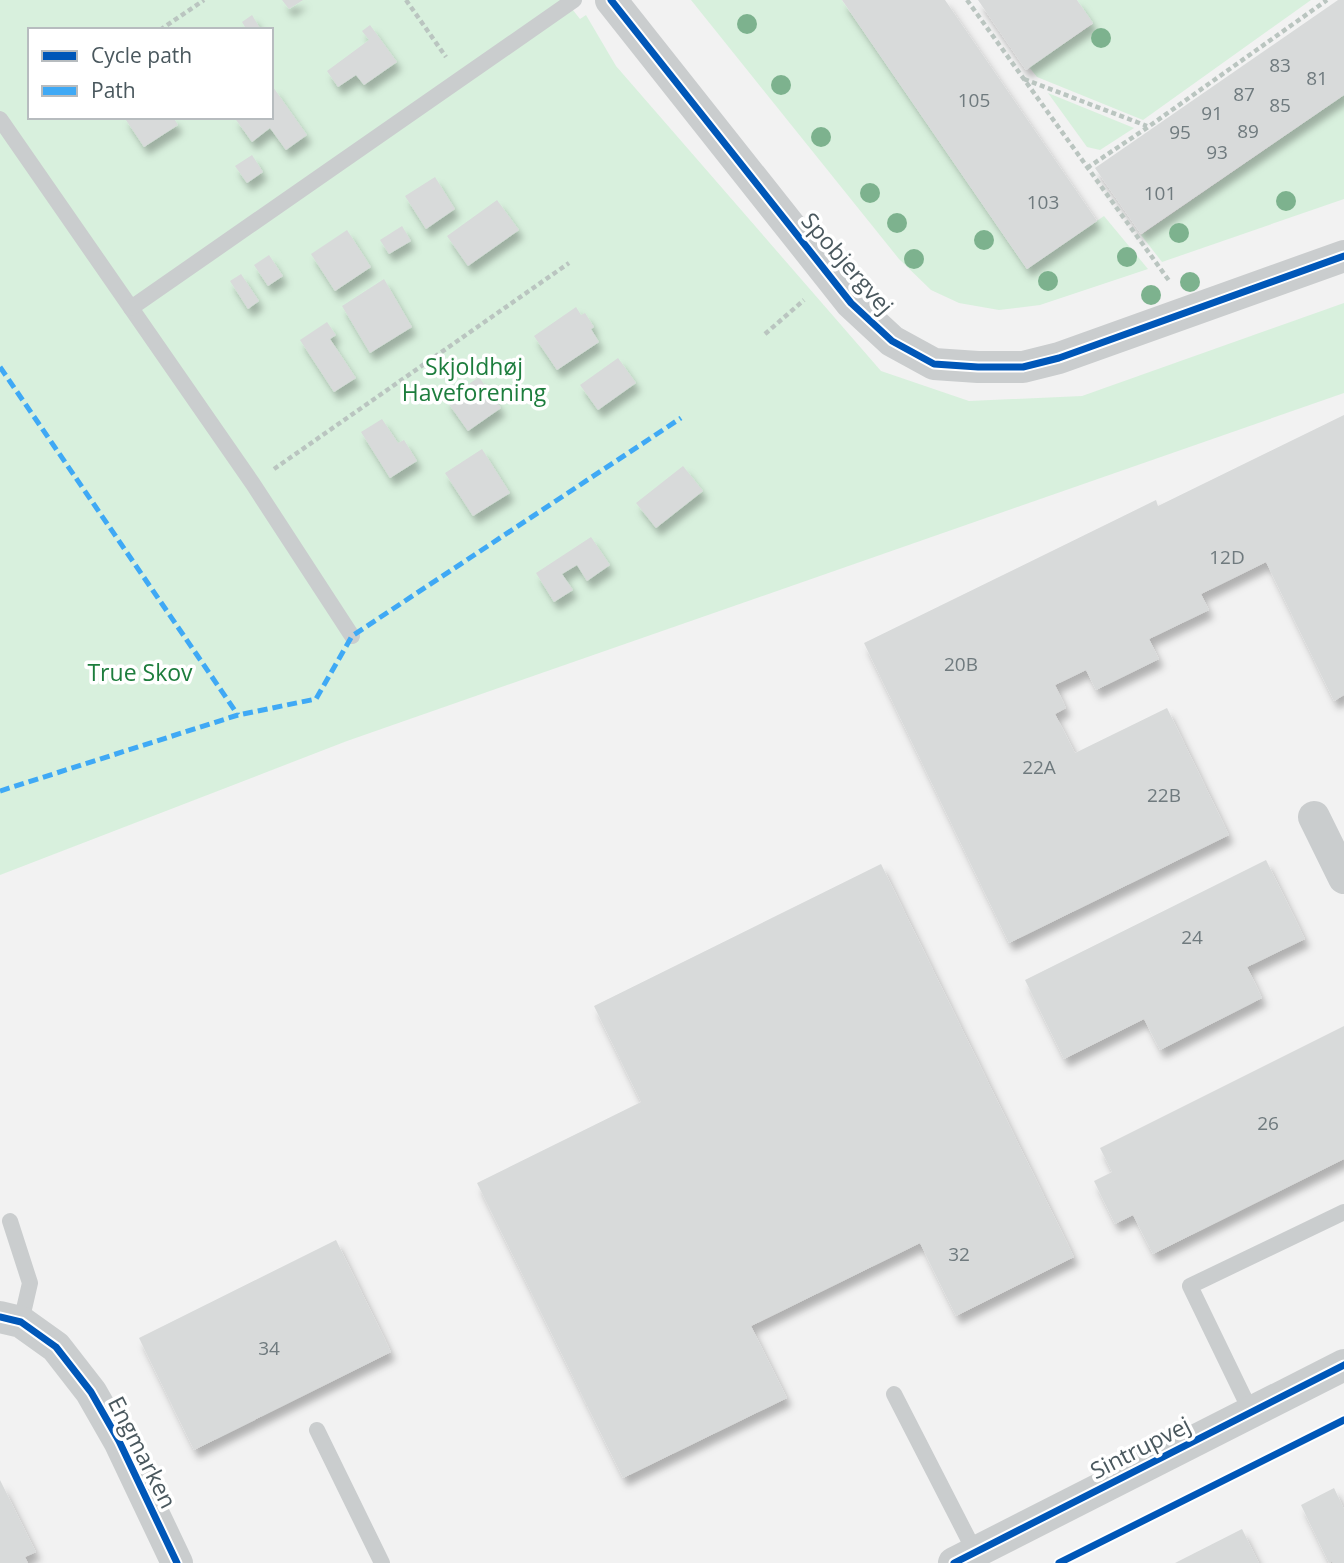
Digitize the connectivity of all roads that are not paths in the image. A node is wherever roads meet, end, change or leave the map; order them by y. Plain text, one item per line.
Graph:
1 (574, 0) edge
2 (611, 0) edge
3 (0, 120) edge
4 (1344, 256) edge
5 (131, 308) junction
6 (352, 636) dead end
7 (1314, 817) dead end
8 (1344, 878) edge
9 (1344, 1212) edge
10 (10, 1222) dead end
11 (10, 1319) edge
12 (1344, 1365) edge
13 (894, 1394) dead end
14 (1251, 1412) junction
15 (317, 1430) dead end
16 (964, 1558) edge
17 (177, 1563) edge
18 (382, 1563) edge

1 - 5 lane
2 - 4 street, Spobjergvej
3 - 5 lane
5 - 6 lane
7 - 8 street
9 - 14 lane
10 - 11 lane
11 - 17 street, Engmarken
12 - 14 street, Sintrupvej
13 - 16 lane
14 - 16 street, Sintrupvej
15 - 18 lane

